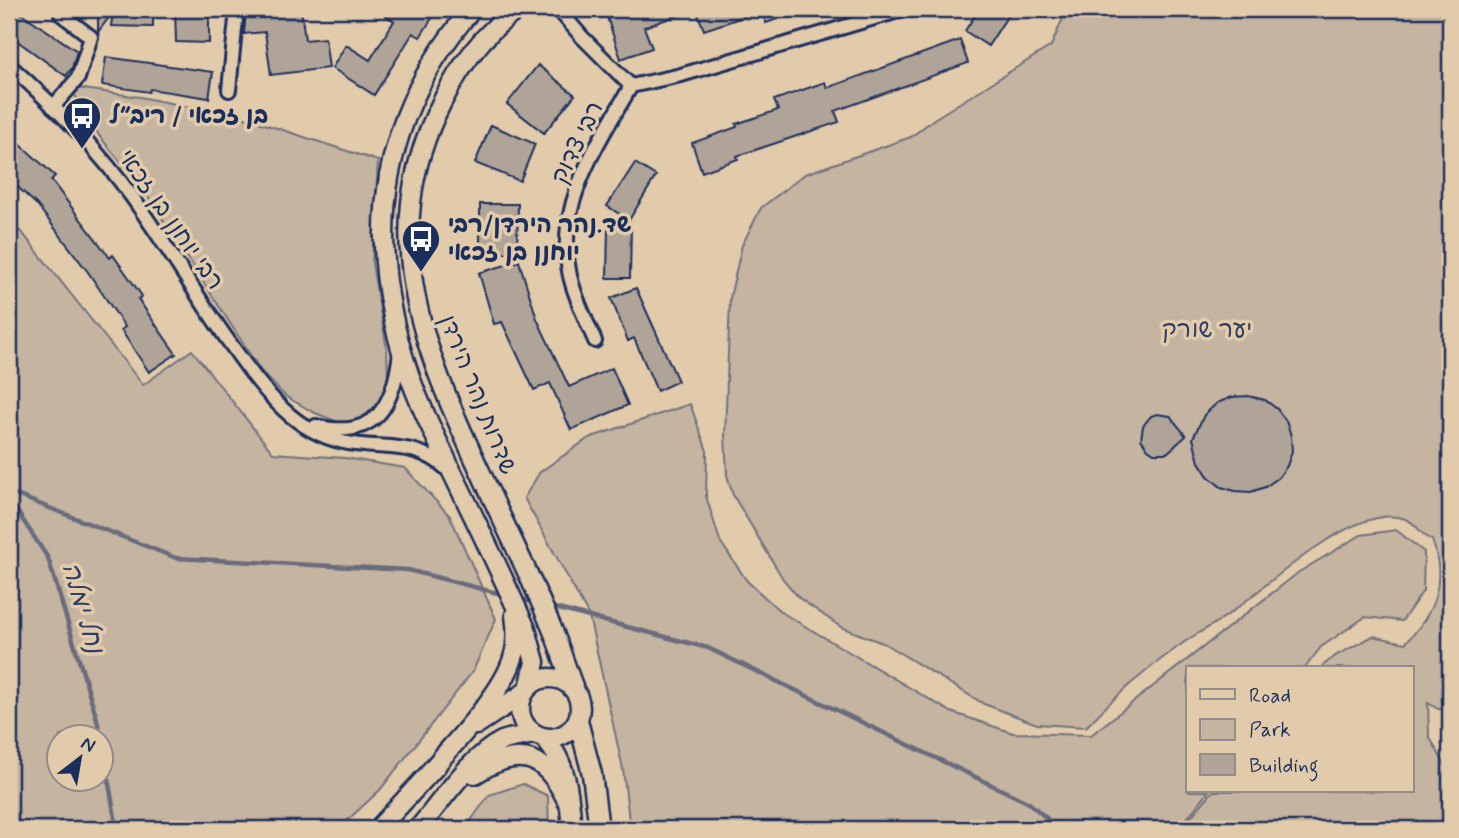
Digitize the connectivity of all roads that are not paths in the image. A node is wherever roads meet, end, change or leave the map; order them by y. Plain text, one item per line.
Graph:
1 (237, 9) edge
2 (472, 9) edge
3 (518, 9) edge
4 (558, 9) edge
5 (905, 9) edge
6 (61, 14) dead end
7 (9, 65) edge
8 (631, 86) junction
9 (229, 90) dead end
10 (53, 107) junction
11 (595, 341) dead end
12 (400, 347) junction
13 (284, 410) junction
14 (455, 477) junction
15 (512, 597) junction
16 (527, 689) junction
17 (575, 691) junction
18 (578, 721) junction
19 (540, 736) junction
20 (430, 772) junction
21 (454, 787) junction
22 (570, 807) junction
23 (378, 829) edge
24 (418, 829) edge
25 (572, 829) edge
26 (599, 829) edge

1 - 9 street
2 - 12 main road, שדרות נהר הירדן
3 - 17 main road, שדרות נהר הירדן
4 - 8 street
5 - 8 street
6 - 10 street
7 - 10 street, רבי יוחנן בן זכאי
8 - 11 street, רבי צדוק
10 - 13 street, רבי יוחנן בן זכאי
12 - 13 street, רבי יוחנן בן זכאי
12 - 14 main road, שדרות נהר הירדן
13 - 14 street, רבי יוחנן בן זכאי
14 - 15 main road, שדרות נהר הירדן
15 - 16 main road, שדרות נהר הירדן
15 - 20 main road
16 - 17 main road
16 - 19 main road
16 - 20 main road
17 - 18 main road
18 - 19 main road
18 - 26 main road
19 - 21 main road
19 - 22 main road
20 - 23 main road
21 - 22 main road
21 - 24 main road
22 - 25 main road

